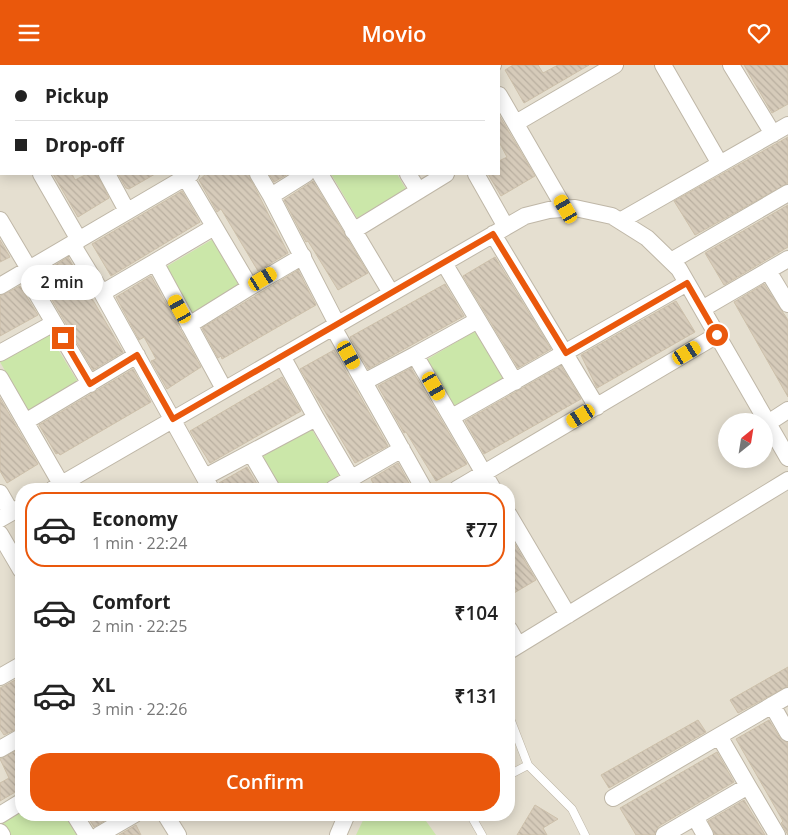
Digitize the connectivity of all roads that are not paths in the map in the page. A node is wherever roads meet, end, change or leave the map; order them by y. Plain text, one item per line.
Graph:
1 (615, 65) edge
2 (663, 65) edge
3 (732, 65) edge
4 (500, 97) edge
5 (516, 123) junction
6 (788, 125) edge
7 (773, 133) junction
8 (720, 164) junction
9 (42, 175) edge
10 (108, 175) edge
11 (259, 175) edge
12 (304, 175) edge
13 (321, 175) edge
14 (409, 175) edge
15 (444, 175) edge
16 (476, 175) edge
17 (182, 176) edge
18 (418, 190) junction
19 (788, 193) edge
20 (271, 196) junction
21 (566, 209) junction
22 (127, 211) junction
23 (0, 220) edge
24 (620, 221) junction
25 (214, 227) junction
26 (353, 231) junction
27 (500, 231) junction
28 (75, 242) junction
29 (303, 256) junction
30 (788, 259) edge
31 (671, 261) junction
32 (155, 263) junction
33 (444, 263) junction
34 (27, 270) junction
35 (768, 271) junction
36 (687, 283) junction
37 (0, 286) edge
38 (250, 287) junction
39 (102, 293) junction
40 (391, 293) junction
41 (788, 304) edge
42 (702, 309) junction
43 (478, 319) junction
44 (54, 323) junction
45 (189, 325) junction
46 (335, 326) junction
47 (717, 335) junction
48 (0, 353) edge
49 (566, 353) junction
50 (137, 355) junction
51 (416, 355) junction
52 (282, 356) junction
53 (0, 378) edge
54 (364, 382) junction
55 (515, 382) junction
56 (90, 384) junction
57 (224, 389) junction
58 (597, 407) junction
59 (788, 410) edge
60 (762, 413) edge
61 (452, 417) junction
62 (316, 418) junction
63 (173, 419) junction
64 (773, 420) edge
65 (26, 422) junction
66 (773, 432) edge
67 (402, 449) junction
68 (251, 453) junction
69 (788, 458) edge
70 (484, 473) junction
71 (351, 478) junction
72 (788, 480) edge
73 (56, 483) edge
74 (62, 483) edge
75 (208, 483) edge
76 (268, 483) edge
77 (343, 483) edge
78 (421, 483) edge
79 (467, 483) edge
80 (490, 483) edge
81 (0, 493) edge
82 (11, 513) edge
83 (515, 525) edge
84 (0, 534) edge
85 (15, 560) edge
86 (568, 615) junction
87 (515, 647) edge
88 (15, 668) edge
89 (0, 677) edge
90 (788, 696) edge
91 (772, 705) junction
92 (515, 731) edge
93 (788, 733) edge
94 (719, 736) junction
95 (15, 740) edge
96 (0, 749) edge
97 (528, 765) junction
98 (515, 772) edge
99 (748, 786) junction
100 (613, 798) dead end
101 (15, 806) edge
102 (0, 815) edge
103 (695, 817) junction
104 (78, 821) edge
105 (123, 821) edge
106 (169, 821) edge
107 (344, 821) edge
108 (474, 821) edge
109 (87, 835) edge
110 (98, 835) edge
111 (178, 835) edge
112 (338, 835) edge
113 (482, 835) edge
114 (585, 835) edge
115 (664, 835) edge
116 (705, 835) edge
117 (778, 835) edge

1 - 5 street
2 - 8 street
3 - 7 street
4 - 5 street
5 - 21 street
6 - 7 street
7 - 8 street
8 - 24 street
9 - 28 street
10 - 22 street
11 - 20 street
12 - 20 street
13 - 26 street
14 - 18 street
15 - 18 street
16 - 27 street
17 - 22 street
17 - 25 street
18 - 26 street
19 - 31 street
20 - 29 street
21 - 24 street
21 - 27 street
22 - 28 street
23 - 34 street
24 - 31 street
25 - 32 street
25 - 38 street
26 - 40 street
27 - 33 street
27 - 49 street
28 - 34 street
28 - 39 street
29 - 38 street
29 - 46 street
30 - 35 street
31 - 36 street
32 - 39 street
32 - 45 street
33 - 40 street
33 - 43 street
34 - 37 street
34 - 44 street
35 - 41 street
35 - 42 street
36 - 42 street
36 - 49 street
38 - 45 street
39 - 50 street
40 - 46 street
42 - 47 street
43 - 51 street
43 - 55 street
44 - 48 street
44 - 56 street
45 - 57 street
46 - 52 street
46 - 54 street
47 - 58 street
47 - 60 street
49 - 55 street
49 - 58 street
50 - 56 street
50 - 63 street
51 - 54 street
51 - 61 street
52 - 57 street
52 - 62 street
53 - 65 street
54 - 67 street
55 - 61 street
56 - 65 street
57 - 63 street
58 - 70 street
59 - 64 street
61 - 70 street
62 - 68 street
62 - 71 street
63 - 74 street
63 - 75 street
65 - 73 street
66 - 69 street
67 - 71 street
67 - 78 street
68 - 75 street
68 - 76 street
70 - 79 street
70 - 80 street
71 - 77 street
72 - 86 street
81 - 82 street
83 - 86 street
84 - 85 street
86 - 87 street
88 - 89 street
90 - 91 street
91 - 93 street
91 - 94 street
92 - 97 lane
94 - 99 street
94 - 100 street
95 - 96 street
97 - 98 lane
97 - 114 lane
99 - 103 street
99 - 117 street
101 - 102 street
103 - 115 street
103 - 116 street
104 - 109 street
105 - 110 street
106 - 111 street
107 - 112 street
108 - 113 lane

